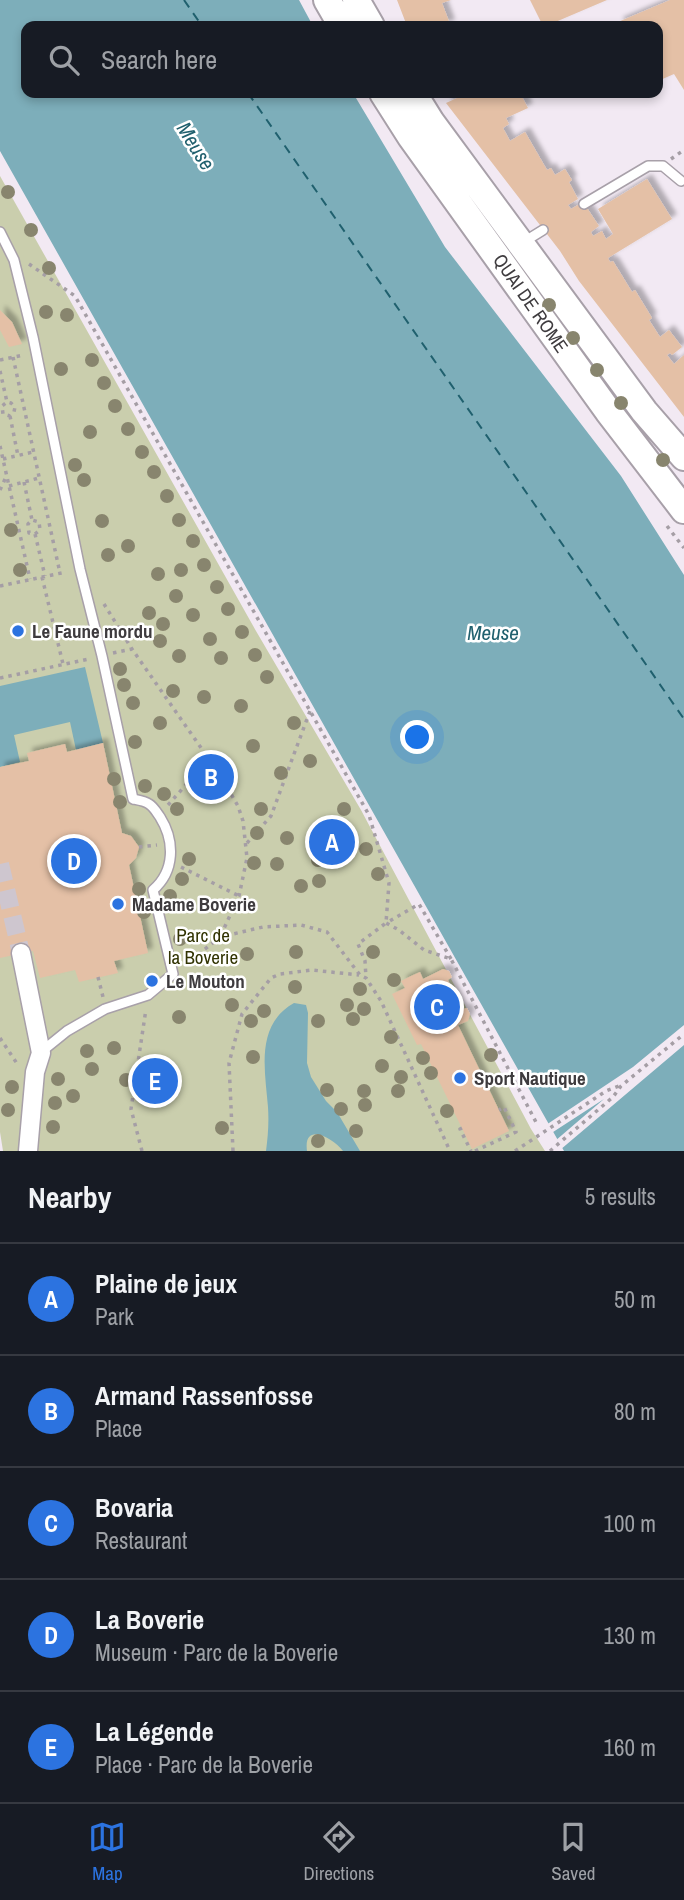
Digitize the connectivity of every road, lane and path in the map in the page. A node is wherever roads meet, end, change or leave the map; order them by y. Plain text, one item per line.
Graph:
1 (327, 0) edge
2 (356, 0) edge
3 (339, 21) edge
4 (368, 21) edge
5 (386, 98) edge
6 (415, 98) edge
7 (681, 181) dead end
8 (584, 204) dead end
9 (543, 230) dead end
10 (0, 232) edge
11 (520, 244) junction
12 (26, 262) dead end
13 (0, 360) edge
14 (0, 371) edge
15 (7, 402) junction
16 (23, 406) junction
17 (15, 407) junction
18 (1, 411) edge
19 (10, 416) junction
20 (660, 430) junction
21 (0, 446) edge
22 (33, 452) junction
23 (18, 456) junction
24 (684, 457) edge
25 (1, 461) edge
26 (684, 466) edge
27 (6, 472) junction
28 (39, 478) junction
29 (24, 482) junction
30 (9, 485) junction
31 (0, 490) edge
32 (684, 510) edge
33 (32, 520) junction
34 (49, 524) junction
35 (41, 526) junction
36 (27, 529) junction
37 (19, 530) junction
38 (35, 534) junction
39 (44, 576) junction
40 (30, 579) junction
41 (0, 586) edge
42 (102, 602) dead end
43 (132, 649) junction
44 (102, 656) junction
45 (63, 664) junction
46 (0, 678) edge
47 (310, 711) junction
48 (208, 760) junction
49 (159, 815) junction
50 (247, 844) junction
51 (157, 845) dead end
52 (139, 847) dead end
53 (170, 862) junction
54 (239, 896) junction
55 (386, 923) junction
56 (220, 937) junction
57 (21, 953) tunnel mouth
58 (452, 959) junction
59 (173, 974) junction
60 (360, 975) junction
61 (98, 977) dead end
62 (366, 978) junction
63 (102, 995) dead end
64 (148, 995) junction
65 (684, 1034) edge
66 (0, 1038) edge
67 (41, 1053) junction
68 (35, 1083) junction
69 (621, 1086) junction
70 (499, 1110) dead end
71 (538, 1126) dead end
72 (462, 1128) dead end
73 (28, 1151) edge
74 (142, 1151) edge
75 (233, 1151) edge
76 (450, 1151) edge
77 (473, 1151) edge
78 (514, 1151) edge
79 (550, 1151) edge

1 - 3 main road
2 - 4 main road
5 - 32 main road, QUAI DE ROME
6 - 11 main road, QUAI DE ROME
7 - 8 lane
9 - 11 lane
10 - 44 lane
11 - 20 main road, QUAI DE ROME
12 - 47 path
13 - 16 path
14 - 15 path
15 - 17 path
15 - 18 path
16 - 17 path
16 - 22 path
17 - 19 path
18 - 19 path
19 - 23 path
20 - 24 main road, QUAI DE ROME
20 - 26 main road, QUAI DE ROME
21 - 25 path
22 - 23 path
22 - 28 path
23 - 25 path
25 - 27 path
27 - 30 path
27 - 31 path
28 - 29 path
28 - 34 path
29 - 30 path
29 - 33 path
30 - 37 path
33 - 35 path
33 - 36 path
34 - 35 path
34 - 39 path
35 - 38 path
36 - 37 path
36 - 38 path
37 - 40 path
38 - 39 path
39 - 40 path
39 - 45 path
40 - 41 path
42 - 43 path
43 - 44 path
43 - 48 path
44 - 45 path
44 - 49 lane
45 - 46 path
47 - 50 path
47 - 55 path
48 - 49 path
48 - 50 path
49 - 53 lane
50 - 54 path
51 - 52 path
53 - 54 path
53 - 59 lane
54 - 56 path
55 - 58 path
55 - 58 path
55 - 62 path
56 - 59 path
56 - 60 path
57 - 67 street
58 - 71 path
59 - 64 lane
60 - 62 path
60 - 75 path
61 - 63 path
62 - 76 path
64 - 67 lane
64 - 74 path
65 - 69 path
66 - 68 path
67 - 68 street
68 - 73 street
69 - 78 path
69 - 79 path
70 - 77 path
72 - 77 path

